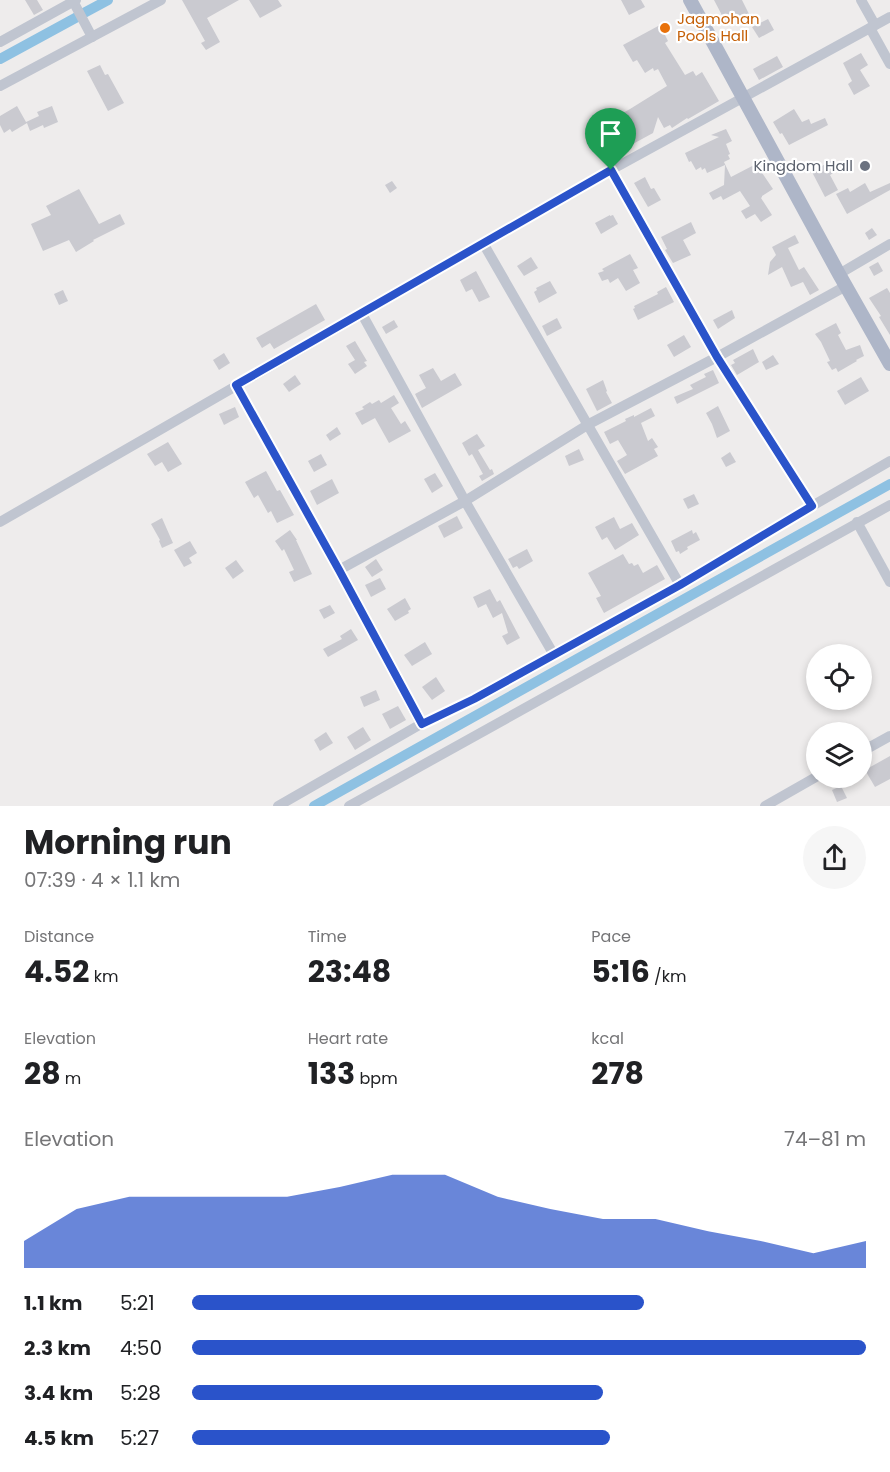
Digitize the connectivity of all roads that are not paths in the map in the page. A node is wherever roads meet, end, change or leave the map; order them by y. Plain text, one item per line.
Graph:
1 (161, 0) edge
2 (690, 0) edge
3 (861, 0) edge
4 (75, 1) edge
5 (890, 17) edge
6 (872, 27) junction
7 (92, 37) junction
8 (0, 42) edge
9 (890, 64) edge
10 (0, 86) edge
11 (744, 98) junction
12 (611, 170) junction
13 (483, 243) junction
14 (890, 244) edge
15 (843, 280) junction
16 (362, 314) junction
17 (717, 357) junction
18 (890, 364) edge
19 (236, 385) junction
20 (589, 424) junction
21 (890, 461) edge
22 (465, 501) junction
23 (890, 504) edge
24 (812, 506) junction
25 (0, 522) edge
26 (857, 522) junction
27 (339, 570) junction
28 (890, 582) edge
29 (680, 585) junction
30 (554, 655) junction
31 (422, 724) junction
32 (890, 736) edge
33 (872, 746) edge
34 (806, 783) edge
35 (278, 806) edge
36 (349, 806) edge
37 (765, 806) edge

1 - 7 street
2 - 11 main road
3 - 6 street
4 - 7 street
4 - 8 street
5 - 6 street
6 - 9 street
6 - 11 street
7 - 10 street
11 - 12 street
11 - 15 main road
12 - 13 street
12 - 17 street
13 - 16 street
13 - 20 street
14 - 15 street
15 - 17 street
15 - 18 main road
16 - 19 street
16 - 22 street
17 - 20 street
17 - 24 street
19 - 25 street
19 - 27 street
20 - 22 street
20 - 29 street
21 - 24 street
22 - 27 street
22 - 30 street
23 - 26 street
24 - 29 street
26 - 28 street
26 - 36 street
27 - 31 street
29 - 30 street
30 - 31 street
31 - 35 street
32 - 33 street
34 - 37 street

